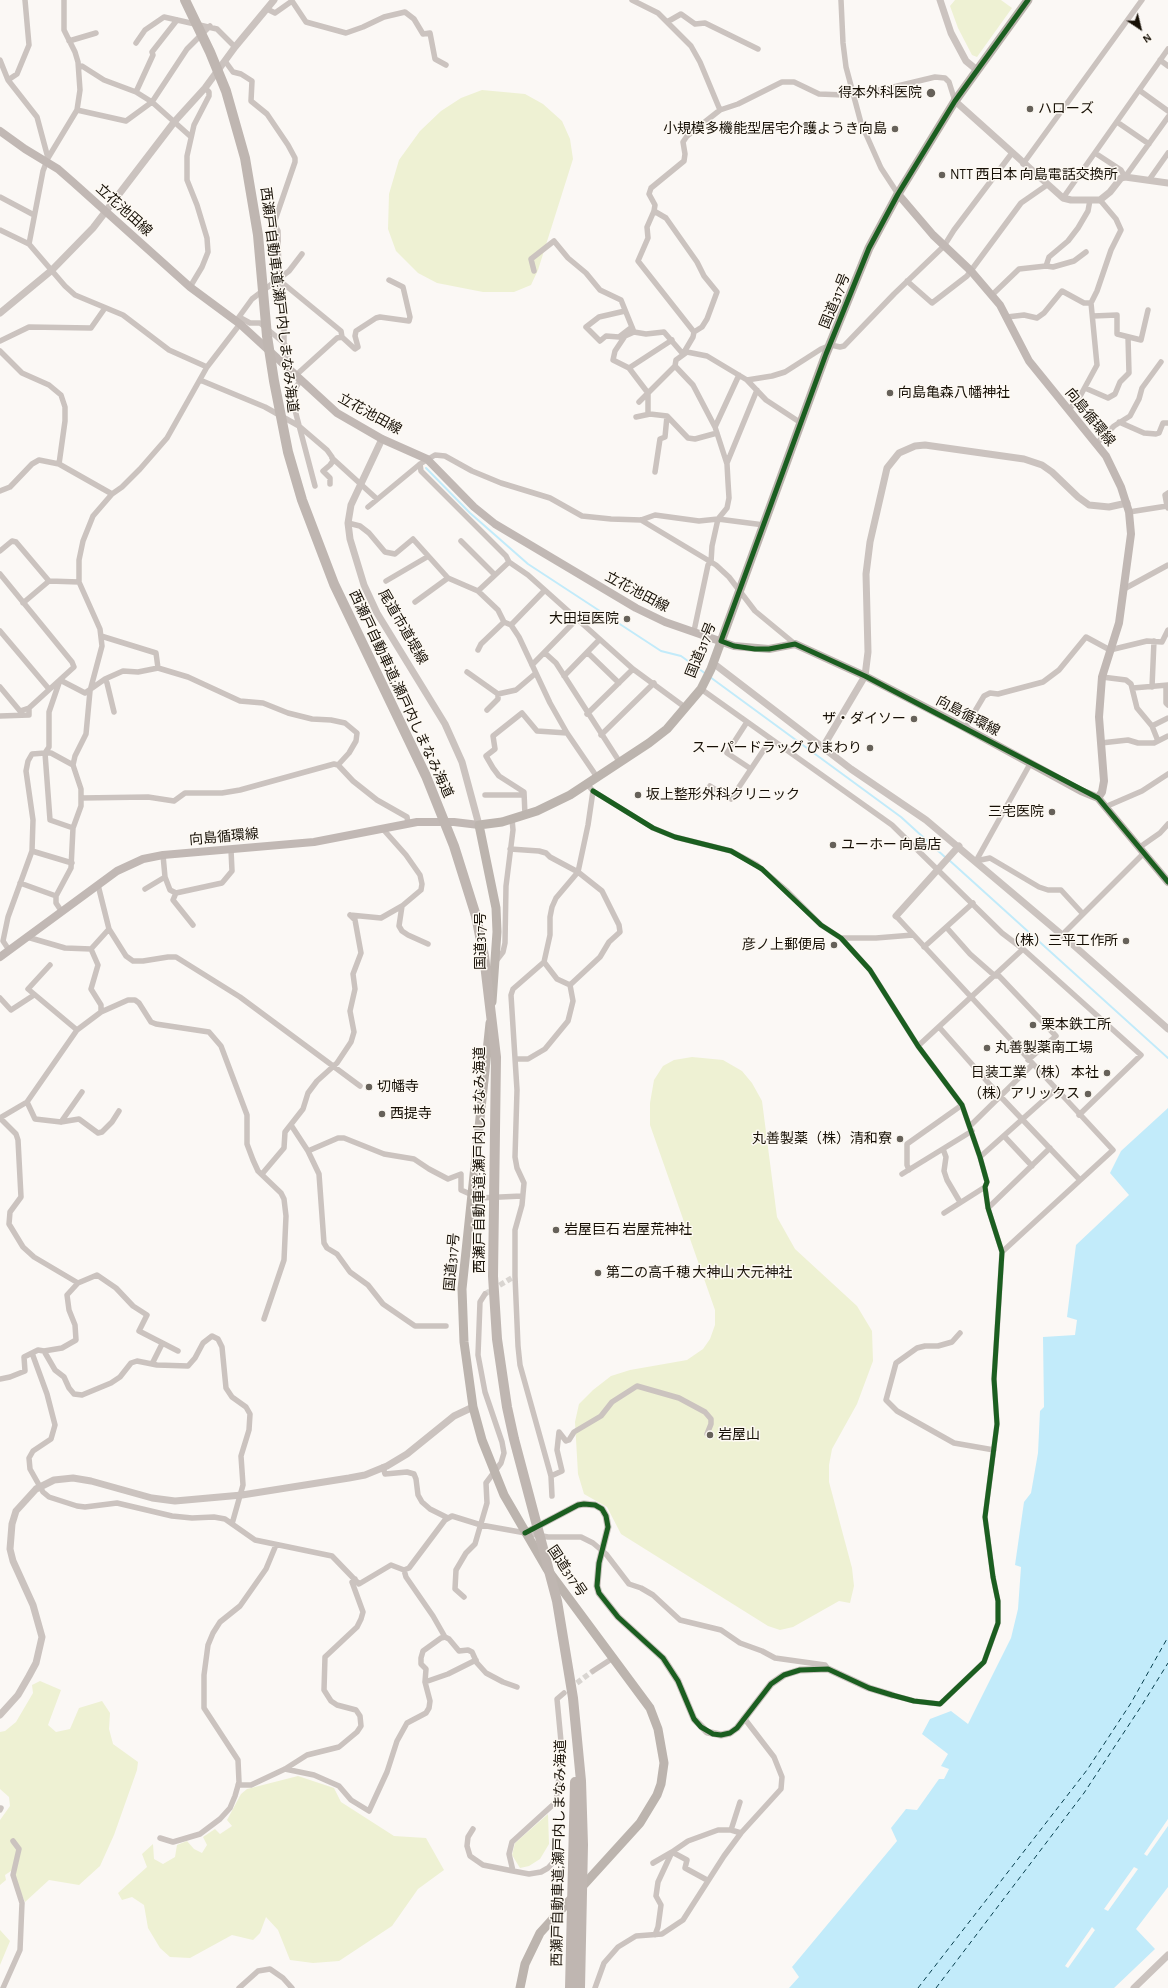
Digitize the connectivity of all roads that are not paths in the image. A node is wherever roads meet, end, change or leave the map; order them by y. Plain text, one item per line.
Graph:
1 (25, 0) edge
2 (64, 0) edge
3 (185, 0) edge
4 (274, 0) edge
5 (632, 0) edge
6 (841, 0) edge
7 (940, 0) edge
8 (1028, 0) edge
9 (1142, 0) edge
10 (641, 2) edge
11 (267, 9) junction
12 (177, 20) junction
13 (667, 22) junction
14 (210, 26) junction
15 (96, 33) dead end
16 (69, 41) junction
17 (136, 44) dead end
18 (234, 47) junction
19 (758, 49) dead end
20 (1168, 49) edge
21 (0, 60) edge
22 (1160, 60) junction
23 (225, 61) junction
24 (446, 66) dead end
25 (1168, 66) edge
26 (78, 68) junction
27 (977, 70) junction
28 (8, 80) junction
29 (205, 88) junction
30 (1139, 90) junction
31 (136, 92) junction
32 (854, 95) junction
33 (955, 101) junction
34 (152, 102) junction
35 (77, 110) junction
36 (720, 110) junction
37 (1168, 111) edge
38 (1168, 117) edge
39 (175, 121) junction
40 (1117, 122) junction
41 (0, 131) edge
42 (190, 136) junction
43 (1149, 144) junction
44 (1012, 153) junction
45 (1095, 153) junction
46 (1168, 153) edge
47 (48, 160) junction
48 (1023, 164) junction
49 (1125, 177) junction
50 (1149, 180) junction
51 (1168, 182) edge
52 (1047, 185) junction
53 (898, 194) junction
54 (0, 196) edge
55 (1063, 198) junction
56 (1090, 200) junction
57 (1100, 200) junction
58 (654, 211) junction
59 (105, 212) junction
60 (34, 215) junction
61 (0, 230) edge
62 (29, 244) junction
63 (944, 246) junction
64 (1086, 252) dead end
65 (302, 254) dead end
66 (1046, 266) junction
67 (52, 270) junction
68 (534, 271) dead end
69 (971, 271) junction
70 (279, 280) junction
71 (389, 280) dead end
72 (907, 281) junction
73 (190, 287) junction
74 (992, 295) junction
75 (1091, 303) junction
76 (105, 308) junction
77 (1148, 310) dead end
78 (625, 311) junction
79 (0, 313) edge
80 (1093, 316) junction
81 (1007, 317) junction
82 (238, 321) junction
83 (632, 329) junction
84 (694, 332) junction
85 (342, 337) junction
86 (1128, 337) junction
87 (672, 340) junction
88 (0, 341) edge
89 (284, 343) junction
90 (831, 345) junction
91 (0, 351) edge
92 (683, 354) junction
93 (1161, 362) dead end
94 (281, 364) junction
95 (675, 366) junction
96 (207, 367) junction
97 (629, 368) junction
98 (739, 375) junction
99 (297, 378) junction
100 (200, 380) junction
101 (747, 380) junction
102 (1084, 388) junction
103 (757, 390) junction
104 (648, 393) junction
105 (640, 402) dead end
106 (1068, 410) junction
107 (648, 414) junction
108 (667, 416) junction
109 (636, 417) dead end
110 (1119, 422) junction
111 (801, 423) junction
112 (1168, 423) edge
113 (299, 426) junction
114 (716, 430) junction
115 (382, 439) junction
116 (1096, 444) junction
117 (332, 457) junction
118 (424, 461) junction
119 (59, 464) junction
120 (727, 464) junction
121 (655, 472) dead end
122 (360, 483) junction
123 (330, 484) dead end
124 (315, 486) dead end
125 (0, 491) edge
126 (1168, 493) edge
127 (112, 494) junction
128 (377, 499) junction
129 (1127, 504) junction
130 (368, 507) dead end
131 (1167, 507) edge
132 (1129, 512) junction
133 (718, 519) junction
134 (641, 520) junction
135 (348, 523) junction
136 (764, 525) junction
137 (461, 541) dead end
138 (0, 551) edge
139 (427, 556) junction
140 (509, 562) junction
141 (711, 562) junction
142 (1168, 565) edge
143 (0, 574) edge
144 (495, 575) junction
145 (448, 578) junction
146 (49, 581) junction
147 (386, 581) dead end
148 (79, 582) junction
149 (1124, 589) junction
150 (478, 591) junction
151 (544, 591) junction
152 (739, 591) junction
153 (415, 602) dead end
154 (23, 603) junction
155 (576, 620) junction
156 (504, 622) junction
157 (512, 625) junction
158 (0, 630) edge
159 (1168, 630) edge
160 (694, 631) junction
161 (101, 636) junction
162 (599, 640) junction
163 (721, 640) junction
164 (1154, 641) junction
165 (795, 644) junction
166 (478, 650) dead end
167 (1110, 650) junction
168 (588, 652) junction
169 (545, 653) junction
170 (532, 664) junction
171 (712, 666) junction
172 (158, 668) junction
173 (634, 670) junction
174 (467, 672) dead end
175 (536, 673) junction
176 (564, 676) junction
177 (865, 676) junction
178 (1102, 677) junction
179 (60, 680) junction
180 (104, 680) junction
181 (619, 683) junction
182 (654, 683) junction
183 (703, 686) junction
184 (1167, 686) edge
185 (0, 687) edge
186 (1152, 687) junction
187 (1133, 688) junction
188 (49, 689) junction
189 (90, 690) junction
190 (498, 694) junction
191 (1168, 705) edge
192 (29, 708) junction
193 (686, 708) junction
194 (487, 710) dead end
195 (114, 712) dead end
196 (587, 714) junction
197 (0, 716) edge
198 (1168, 718) edge
199 (747, 722) junction
200 (1152, 726) junction
201 (965, 728) junction
202 (567, 733) junction
203 (602, 735) junction
204 (1168, 736) edge
205 (770, 739) junction
206 (1158, 741) junction
207 (1101, 743) junction
208 (823, 747) junction
209 (45, 752) junction
210 (619, 761) junction
211 (1030, 764) junction
212 (73, 765) junction
213 (338, 766) junction
214 (751, 769) junction
215 (1168, 774) edge
216 (597, 777) junction
217 (710, 786) dead end
218 (590, 787) junction
219 (485, 795) dead end
220 (524, 795) junction
221 (82, 798) junction
222 (1098, 798) junction
223 (1105, 807) junction
224 (524, 815) junction
225 (512, 819) junction
226 (408, 823) junction
227 (1168, 824) edge
228 (479, 825) junction
229 (73, 828) junction
230 (382, 828) junction
231 (510, 849) junction
232 (957, 849) junction
233 (231, 850) junction
234 (1142, 850) junction
235 (32, 852) junction
236 (163, 855) junction
237 (976, 861) junction
238 (72, 863) junction
239 (938, 870) junction
240 (578, 872) junction
241 (165, 877) junction
242 (1168, 882) edge
243 (20, 883) junction
244 (98, 885) junction
245 (145, 889) dead end
246 (176, 892) junction
247 (56, 896) junction
248 (973, 903) junction
249 (402, 906) junction
250 (62, 912) junction
251 (1083, 914) junction
252 (896, 916) joint
253 (193, 925) dead end
254 (947, 928) junction
255 (109, 930) junction
256 (913, 935) junction
257 (1062, 935) junction
258 (26, 937) junction
259 (841, 938) junction
260 (428, 944) dead end
261 (924, 947) junction
262 (91, 949) junction
263 (1023, 949) junction
264 (9, 950) junction
265 (0, 957) edge
266 (495, 962) junction
267 (544, 962) junction
268 (50, 965) dead end
269 (995, 976) junction
270 (570, 985) junction
271 (34, 995) junction
272 (0, 998) edge
273 (971, 998) junction
274 (101, 1012) junction
275 (939, 1027) junction
276 (1168, 1029) edge
277 (77, 1030) junction
278 (918, 1046) junction
279 (516, 1059) junction
280 (1030, 1062) junction
281 (334, 1066) junction
282 (360, 1086) dead end
283 (1055, 1090) junction
284 (82, 1092) dead end
285 (1000, 1096) junction
286 (27, 1102) junction
287 (962, 1105) junction
288 (119, 1111) dead end
289 (1079, 1115) junction
290 (0, 1118) edge
291 (1022, 1118) junction
292 (61, 1122) junction
293 (291, 1125) junction
294 (971, 1128) junction
295 (1004, 1136) junction
296 (1050, 1148) junction
297 (943, 1149) junction
298 (308, 1151) junction
299 (980, 1157) junction
300 (1032, 1166) junction
301 (909, 1170) junction
302 (262, 1174) junction
303 (902, 1174) dead end
304 (1080, 1180) junction
305 (985, 1187) junction
306 (522, 1196) junction
307 (960, 1202) junction
308 (988, 1208) junction
309 (944, 1213) dead end
310 (1002, 1252) junction
311 (78, 1283) junction
312 (485, 1294) tunnel mouth
313 (264, 1319) dead end
314 (446, 1326) dead end
315 (960, 1333) dead end
316 (162, 1344) junction
317 (44, 1351) junction
318 (178, 1351) dead end
319 (32, 1353) junction
320 (152, 1364) junction
321 (0, 1378) edge
322 (473, 1407) junction
323 (707, 1434) dead end
324 (994, 1450) junction
325 (383, 1468) junction
326 (551, 1476) junction
327 (41, 1486) junction
328 (242, 1495) junction
329 (552, 1496) dead end
330 (448, 1518) junction
331 (232, 1524) junction
332 (481, 1525) junction
333 (525, 1533) junction
334 (276, 1545) junction
335 (602, 1552) junction
336 (404, 1570) junction
337 (355, 1579) junction
338 (464, 1597) dead end
339 (445, 1637) junction
340 (613, 1658) junction
341 (476, 1660) junction
342 (828, 1669) junction
343 (593, 1671) tunnel mouth
344 (425, 1682) junction
345 (517, 1686) dead end
346 (564, 1693) tunnel mouth
347 (892, 1695) joint
348 (0, 1715) edge
349 (575, 1718) junction
350 (744, 1718) junction
351 (286, 1769) junction
352 (238, 1785) junction
353 (740, 1802) dead end
354 (473, 1828) dead end
355 (730, 1830) junction
356 (741, 1833) junction
357 (160, 1838) dead end
358 (14, 1841) dead end
359 (672, 1852) junction
360 (557, 1858) dead end
361 (653, 1863) dead end
362 (513, 1871) junction
363 (707, 1880) junction
364 (655, 1935) junction
365 (1168, 1955) edge
366 (3, 1988) edge
367 (239, 1988) edge
368 (292, 1988) edge
369 (520, 1988) edge
370 (570, 1988) edge
371 (580, 1988) edge
372 (595, 1988) edge
373 (1134, 1988) edge

1 - 28 street
2 - 16 street
3 - 349 highway, 西瀬戸自動車道;瀬戸内しまなみ海道
4 - 11 street
5 - 10 street
6 - 32 street
7 - 27 street
8 - 27 highway, 国道317号
9 - 48 street
10 - 13 street
11 - 18 street
11 - 24 street
12 - 14 street
12 - 17 street
12 - 31 street
13 - 19 street
13 - 36 street
14 - 18 street
14 - 34 street
15 - 16 street
16 - 26 street
18 - 23 street
20 - 22 street
21 - 28 street
22 - 25 street
22 - 30 street
23 - 29 street
23 - 70 street
26 - 31 street
26 - 35 street
27 - 33 highway, 国道317号
28 - 47 street
29 - 39 street
29 - 42 street
30 - 37 street
30 - 40 street
31 - 34 street
32 - 33 street
32 - 36 street
32 - 53 street
33 - 44 street
33 - 53 highway, 国道317号
34 - 35 street
34 - 39 street
35 - 47 street
36 - 58 street
38 - 43 street
39 - 42 street
39 - 59 street
40 - 43 street
40 - 45 street
41 - 47 main road, 立花池田線
42 - 73 street
43 - 49 street
44 - 48 street
44 - 63 street
45 - 49 street
45 - 55 street
46 - 50 street
47 - 59 main road, 立花池田線
47 - 60 street
48 - 52 street
49 - 50 street
49 - 57 street
50 - 51 street
52 - 55 street
52 - 69 street
53 - 63 main road, 向島循環線
53 - 90 highway, 国道317号
54 - 60 street
55 - 56 street
56 - 57 street
56 - 66 street
57 - 75 street
58 - 84 street
58 - 84 street
59 - 67 street
59 - 73 main road, 立花池田線
60 - 62 street
61 - 62 street
62 - 67 street
63 - 69 main road, 向島循環線
63 - 72 street
64 - 66 street
65 - 70 street
66 - 74 street
67 - 76 street
67 - 79 street
68 - 78 street
69 - 72 street
69 - 74 main road, 向島循環線
70 - 82 street
70 - 85 street
70 - 89 street
71 - 85 street
72 - 90 street
73 - 82 main road, 立花池田線
74 - 81 main road, 向島循環線
75 - 80 street
75 - 81 street
76 - 88 street
76 - 96 street
77 - 86 street
78 - 83 street
78 - 83 street
80 - 86 street
80 - 102 street
81 - 106 main road, 向島循環線
82 - 89 street
82 - 94 main road, 立花池田線
82 - 96 street
83 - 87 street
83 - 97 street
84 - 92 street
85 - 99 street
86 - 102 street
87 - 92 street
87 - 97 street
89 - 94 street
90 - 101 street
90 - 111 highway, 国道317号
91 - 119 street
92 - 95 street
92 - 98 street
93 - 110 street
94 - 99 main road, 立花池田線
95 - 104 street
95 - 114 street
96 - 100 street
97 - 104 street
98 - 101 street
98 - 114 street
99 - 113 street
99 - 115 main road, 立花池田線
100 - 113 street
100 - 127 street
101 - 103 street
102 - 106 street
103 - 111 street
103 - 120 street
104 - 105 street
104 - 107 street
106 - 116 main road, 向島循環線
107 - 108 street
107 - 109 street
108 - 114 street
108 - 121 street
110 - 112 street
110 - 116 street
111 - 136 highway, 国道317号
113 - 117 street
113 - 124 street
114 - 120 street
115 - 118 main road, 立花池田線
115 - 122 street, 尾道市道堤線
116 - 129 main road, 向島循環線
117 - 122 street
117 - 123 street
118 - 128 street
118 - 134 street
118 - 140 street
118 - 160 main road, 立花池田線
119 - 125 street
119 - 127 street
120 - 133 street
122 - 128 street
122 - 135 street, 尾道市道堤線
126 - 131 street
127 - 148 street
128 - 130 street
129 - 132 main road, 向島循環線
129 - 177 street
131 - 132 street
132 - 149 main road, 向島循環線
133 - 134 street
133 - 136 street
133 - 141 street
134 - 141 street
135 - 139 street
135 - 228 street, 尾道市道堤線
136 - 152 highway, 国道317号
137 - 144 street
138 - 146 street
139 - 145 street
139 - 147 street
140 - 144 street
140 - 151 street
141 - 152 street
141 - 160 street
142 - 149 street
143 - 154 street
144 - 150 street
145 - 150 street
145 - 153 street
146 - 148 street
146 - 154 street
148 - 161 street
149 - 167 main road, 向島循環線
150 - 156 street
151 - 155 street
151 - 157 street
152 - 163 highway, 国道317号
152 - 165 street
154 - 179 street
155 - 162 street
155 - 169 street
156 - 157 street
156 - 166 street
157 - 170 street
158 - 188 street
159 - 164 street
160 - 163 main road, 立花池田線
161 - 172 street
161 - 189 street
162 - 168 street
162 - 173 street
163 - 165 main road
163 - 171 highway, 国道317号
164 - 167 street
164 - 186 street
165 - 177 main road, 向島循環線
167 - 178 main road, 向島循環線
167 - 201 street
168 - 176 street
168 - 181 street
169 - 170 street
169 - 176 street
170 - 175 street
171 - 183 highway, 国道317号
171 - 208 street
172 - 180 street
172 - 213 street
173 - 181 street
173 - 182 street
174 - 190 street
175 - 190 street
175 - 202 street
176 - 196 street
177 - 201 main road, 向島循環線
177 - 208 street
178 - 187 street
178 - 207 main road, 向島循環線
179 - 188 street
179 - 189 street
179 - 209 street
180 - 189 street
180 - 195 street
181 - 196 street
182 - 193 street
182 - 203 street
183 - 193 highway, 国道317号
183 - 199 street
184 - 186 street
184 - 191 street
185 - 192 street
186 - 187 street
187 - 200 street
188 - 192 street
189 - 212 street
190 - 194 street
192 - 197 street
193 - 210 highway, 国道317号
196 - 203 street
198 - 200 street
199 - 205 street
199 - 214 street
200 - 206 street
201 - 211 main road, 向島循環線
202 - 216 street
202 - 220 street
203 - 210 street
204 - 206 street
205 - 214 street
205 - 239 street
206 - 207 street
207 - 222 main road, 向島循環線
208 - 232 street
209 - 212 street
209 - 229 street
209 - 235 street
210 - 216 highway, 国道317号
211 - 222 main road, 向島循環線
211 - 237 street
212 - 221 street
213 - 221 street
213 - 226 street
214 - 217 street
215 - 223 street
216 - 218 highway, 国道317号
218 - 224 highway, 国道317号
218 - 240 street
218 - 259 street
219 - 220 street
220 - 224 street
221 - 229 street
222 - 223 main road, 向島循環線
223 - 234 main road, 向島循環線
224 - 225 highway, 国道317号
225 - 228 highway, 国道317号
225 - 231 street
226 - 228 main road, 向島循環線
226 - 230 main road, 向島循環線
227 - 234 street
228 - 266 highway, 国道317号
229 - 238 street
230 - 233 main road, 向島循環線
230 - 249 street
231 - 240 street
231 - 266 street
232 - 237 street
232 - 239 street
233 - 236 main road, 向島循環線
233 - 246 street
234 - 242 main road, 向島循環線
234 - 251 street
235 - 238 street
235 - 243 street
236 - 241 street
236 - 244 main road, 向島循環線
237 - 251 street
237 - 257 street
238 - 247 street
239 - 248 street
239 - 252 street
240 - 267 street
240 - 270 street
241 - 245 street
241 - 246 street
243 - 247 street
243 - 264 street
244 - 250 main road, 向島循環線
244 - 255 street
246 - 253 street
247 - 250 street
248 - 254 street
248 - 263 street
249 - 260 street
249 - 281 street
250 - 258 main road, 向島循環線
251 - 257 street
252 - 256 street
254 - 261 street
254 - 269 street
255 - 262 street
255 - 281 street
256 - 259 street
256 - 261 street
257 - 276 street
258 - 262 street
258 - 264 main road, 向島循環線
259 - 278 street
261 - 273 street
262 - 274 street
263 - 269 street
263 - 289 street
264 - 265 main road, 向島循環線
266 - 322 highway, 国道317号
267 - 270 street
267 - 279 street
268 - 271 street
269 - 273 street
269 - 280 street
270 - 279 street
271 - 272 street
271 - 277 street
273 - 275 street
273 - 280 street
274 - 277 street
274 - 302 street
275 - 278 street
275 - 285 street
277 - 286 street
278 - 287 street
279 - 306 street
280 - 283 street
280 - 285 street
281 - 282 street
281 - 293 street
283 - 289 street
283 - 291 street
284 - 292 street
285 - 291 street
285 - 294 street
286 - 290 street
286 - 292 street
287 - 294 street
287 - 301 street
288 - 292 street
289 - 304 street
290 - 311 street
291 - 295 street
291 - 296 street
293 - 298 street
293 - 302 street
294 - 297 street
294 - 299 street
295 - 299 street
295 - 300 street
296 - 300 street
296 - 304 street
297 - 301 street
297 - 307 street
298 - 306 street
298 - 314 street
299 - 305 street
300 - 308 street
301 - 303 street
302 - 313 street
304 - 310 street
305 - 307 street
305 - 308 street
306 - 326 street
307 - 309 street
308 - 310 street
310 - 324 street
311 - 316 street
311 - 317 street
312 - 332 street
315 - 324 street
316 - 318 street
316 - 320 street
317 - 319 street
317 - 320 street
319 - 321 street
319 - 327 street
320 - 328 street
322 - 325 street
322 - 333 highway, 国道317号
323 - 326 street
324 - 347 street
325 - 328 street
325 - 330 street
326 - 329 street
327 - 328 street
327 - 331 street
327 - 348 street
328 - 331 street
330 - 332 street
330 - 336 street
331 - 334 street
332 - 333 street
332 - 338 street
333 - 335 street
333 - 335 street
333 - 340 highway, 国道317号
334 - 337 street
334 - 352 street
335 - 342 street
335 - 350 street
336 - 337 street
336 - 339 street
337 - 351 street
339 - 341 street
339 - 344 street
340 - 343 street
340 - 369 highway, 国道317号
341 - 344 street
341 - 345 street
342 - 347 street
342 - 350 street
344 - 351 street
346 - 362 street
349 - 370 highway, 西瀬戸自動車道;瀬戸内しまなみ海道
349 - 371 highway, 西瀬戸自動車道;瀬戸内しまなみ海道
350 - 356 street
351 - 352 street
352 - 357 street
353 - 355 street
354 - 362 street
355 - 356 street
355 - 359 street
356 - 363 street
358 - 366 street
359 - 361 street
359 - 363 street
359 - 364 street
360 - 362 street
363 - 364 street
364 - 372 street
365 - 373 street
367 - 368 street

